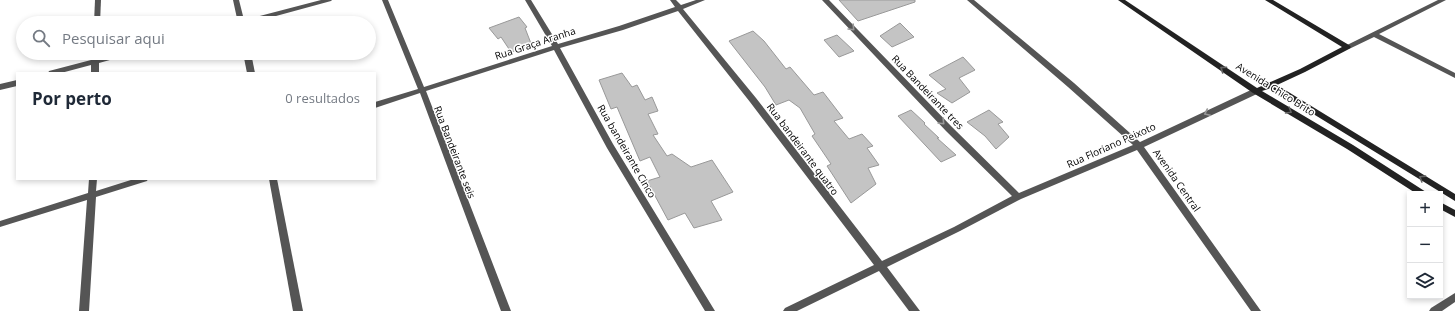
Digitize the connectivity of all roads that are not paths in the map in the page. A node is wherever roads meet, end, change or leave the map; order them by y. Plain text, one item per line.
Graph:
1 (98, 0) edge
2 (236, 0) edge
3 (329, 0) edge
4 (385, 0) edge
5 (528, 0) edge
6 (673, 0) edge
7 (702, 0) edge
8 (825, 0) edge
9 (970, 0) edge
10 (1121, 0) edge
11 (1268, 0) edge
12 (1443, 0) edge
13 (679, 8) junction
14 (97, 16) edge
15 (239, 16) edge
16 (268, 16) edge
17 (1374, 34) junction
18 (556, 47) junction
19 (1347, 47) junction
20 (99, 60) edge
21 (248, 60) edge
22 (95, 61) junction
23 (56, 72) edge
24 (95, 72) edge
25 (251, 72) edge
26 (1455, 76) edge
27 (16, 83) edge
28 (1271, 85) junction
29 (0, 88) edge
30 (422, 90) junction
31 (1256, 91) junction
32 (376, 105) edge
33 (1139, 146) junction
34 (93, 180) edge
35 (141, 180) edge
36 (273, 180) edge
37 (1418, 191) edge
38 (92, 195) junction
39 (1018, 197) junction
40 (1455, 198) edge
41 (1443, 207) edge
42 (1455, 214) edge
43 (0, 224) edge
44 (879, 266) junction
45 (1455, 297) edge
46 (84, 311) edge
47 (298, 311) edge
48 (506, 311) edge
49 (710, 311) edge
50 (788, 311) edge
51 (915, 311) edge
52 (1256, 311) edge
53 (1434, 311) edge

1 - 14 street
2 - 15 street
3 - 16 street
4 - 30 street, Rua Bandeirante seis
5 - 18 street, Rua bandeirante Cinco
6 - 13 street, Rua bandeirante quatro
7 - 13 street, Rua Graça Aranha
8 -> 39 street, Rua Bandeirante tres
9 - 33 street, Avenida Central
31 -> 10 main road, Avenida Chico Brito
11 - 19 main road
12 - 17 street, Rua Floriano Peixoto
13 - 18 street, Rua Graça Aranha
13 - 44 street, Rua bandeirante quatro
17 - 19 street, Rua Floriano Peixoto
17 - 26 street
18 - 30 street, Rua Graça Aranha
18 - 49 street, Rua bandeirante Cinco
19 - 28 main road, Rua Floriano Peixoto
20 - 22 street
21 - 25 street
22 - 23 street
22 - 24 street
27 - 29 street
28 - 31 main road, Rua Floriano Peixoto
40 -> 28 main road, Avenida Chico Brito
30 - 32 street, Rua Graça Aranha
30 - 48 street, Rua Bandeirante seis
31 -> 33 street, Rua Floriano Peixoto
31 -> 37 main road, Avenida Chico Brito
33 - 39 street, Rua Floriano Peixoto
33 - 52 street, Avenida Central
34 - 38 street
35 - 38 street
36 - 47 street
38 - 43 street
38 - 46 street
39 - 44 street, Rua Floriano Peixoto
41 - 42 main road
44 - 50 street, Rua Floriano Peixoto
44 - 51 street, Rua bandeirante quatro
45 - 53 street

